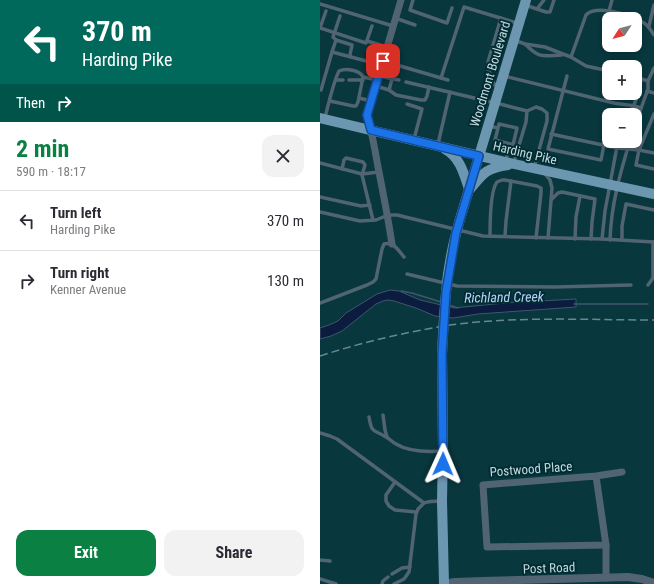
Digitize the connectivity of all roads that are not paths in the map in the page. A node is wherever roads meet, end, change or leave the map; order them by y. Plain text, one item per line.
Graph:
1 (413, 0) edge
2 (544, 0) edge
3 (554, 0) edge
4 (612, 0) edge
5 (525, 2) edge
6 (400, 3) edge
7 (320, 4) edge
8 (654, 5) edge
9 (452, 8) dead end
10 (537, 9) junction
11 (410, 10) junction
12 (326, 11) dead end
13 (609, 11) junction
14 (340, 16) dead end
15 (501, 18) junction
16 (394, 22) junction
17 (518, 24) junction
18 (415, 25) dead end
19 (372, 26) dead end
20 (648, 26) junction
21 (320, 28) edge
22 (334, 33) junction
23 (654, 36) edge
24 (336, 40) junction
25 (514, 40) junction
26 (367, 41) junction
27 (525, 44) junction
28 (387, 47) junction
29 (332, 52) junction
30 (563, 54) junction
31 (350, 56) junction
32 (571, 57) junction
33 (382, 62) junction
34 (654, 68) edge
35 (602, 69) edge
36 (503, 76) junction
37 (567, 76) dead end
38 (441, 78) junction
39 (320, 79) edge
40 (325, 79) junction
41 (363, 79) junction
42 (392, 79) junction
43 (642, 79) edge
44 (336, 80) junction
45 (342, 80) dead end
46 (349, 80) dead end
47 (377, 80) junction
48 (398, 80) dead end
49 (448, 80) dead end
50 (648, 80) junction
51 (406, 82) dead end
52 (429, 87) junction
53 (322, 90) dead end
54 (389, 90) junction
55 (499, 90) junction
56 (563, 90) junction
57 (647, 91) junction
58 (450, 92) junction
59 (654, 93) edge
60 (359, 98) junction
61 (637, 100) edge
62 (330, 101) junction
63 (371, 101) junction
64 (495, 103) junction
65 (407, 104) dead end
66 (635, 105) junction
67 (633, 108) edge
68 (641, 108) joint
69 (527, 111) junction
70 (654, 114) edge
71 (322, 118) edge
72 (488, 125) junction
73 (498, 128) junction
74 (371, 130) junction
75 (551, 134) junction
76 (414, 140) junction
77 (510, 144) junction
78 (602, 145) edge
79 (438, 146) junction
80 (603, 148) edge
81 (617, 148) joint
82 (627, 149) junction
83 (639, 150) junction
84 (654, 153) edge
85 (479, 156) junction
86 (320, 163) edge
87 (510, 163) junction
88 (342, 169) junction
89 (538, 169) junction
90 (654, 169) edge
91 (377, 172) junction
92 (362, 174) junction
93 (511, 181) junction
94 (614, 185) junction
95 (469, 189) junction
96 (654, 194) edge
97 (580, 196) junction
98 (320, 197) edge
99 (552, 198) junction
100 (370, 205) junction
101 (654, 210) edge
102 (320, 212) edge
103 (388, 215) junction
104 (373, 220) junction
105 (490, 236) junction
106 (505, 236) junction
107 (536, 238) junction
108 (548, 238) junction
109 (575, 239) junction
110 (591, 239) junction
111 (602, 239) junction
112 (610, 240) junction
113 (622, 240) junction
114 (653, 242) edge
115 (392, 244) junction
116 (404, 256) dead end
117 (408, 274) dead end
118 (631, 285) dead end
119 (648, 285) dead end
120 (320, 303) edge
121 (383, 415) dead end
122 (369, 417) dead end
123 (320, 433) edge
124 (387, 437) junction
125 (443, 451) junction
126 (622, 472) dead end
127 (596, 476) junction
128 (395, 482) junction
129 (442, 501) junction
130 (424, 503) junction
131 (416, 512) junction
132 (606, 545) junction
133 (320, 560) edge
134 (330, 561) dead end
135 (410, 567) junction
136 (392, 574) dead end
137 (388, 577) dead end
138 (606, 578) junction
139 (320, 579) edge
140 (483, 582) edge
141 (519, 582) edge
142 (654, 583) edge
143 (336, 584) edge
144 (382, 584) edge
145 (394, 584) edge
146 (444, 584) edge

1 - 11 lane
2 - 10 lane
3 - 10 lane
4 - 13 lane
5 - 10 lane
5 - 17 main road, Woodmont Boulevard
6 - 11 lane
6 - 16 street
7 - 16 lane
8 - 20 lane
9 - 11 lane
12 - 21 lane
13 - 20 lane
13 - 32 lane
14 - 22 lane
15 - 17 lane
15 - 38 lane
15 - 55 lane
16 - 18 lane
16 - 28 street
17 - 25 main road, Woodmont Boulevard
19 - 26 lane
20 - 23 lane
21 - 22 lane
22 - 24 lane
22 - 26 lane
24 - 29 lane
24 - 31 lane
25 - 27 lane
25 - 36 main road, Woodmont Boulevard
26 - 28 lane
27 - 30 lane
27 - 30 lane
28 - 33 street
29 - 31 lane
29 - 40 lane
30 - 32 lane
31 - 33 lane
32 - 35 lane
33 - 38 lane
33 - 47 street
34 - 50 lane
36 - 55 main road, Woodmont Boulevard
36 - 56 lane
37 - 56 lane
38 - 49 lane
39 - 40 lane
40 - 53 lane
41 - 44 lane
41 - 46 lane
41 - 47 lane
41 - 60 lane
42 - 47 lane
42 - 48 lane
42 - 54 lane
43 - 50 lane
44 - 45 lane
44 - 62 lane
47 - 54 lane
47 - 63 street
50 - 57 lane
51 - 52 lane
52 - 54 lane
52 - 58 lane
55 - 64 main road, Woodmont Boulevard
56 - 66 lane
56 - 75 lane
57 - 59 lane
57 - 68 lane
58 - 64 lane
58 - 79 lane
60 - 62 lane
60 - 63 lane
61 - 66 lane
62 - 71 lane
63 - 74 street
64 - 69 lane
64 - 72 main road, Woodmont Boulevard
65 - 76 lane
66 - 67 lane
66 - 68 lane
69 - 87 lane
69 - 89 lane
70 - 83 lane
71 - 74 main road, Harding Pike
72 - 73 lane
72 - 85 main road, Woodmont Boulevard
73 - 77 lane
73 - 77 lane
74 - 76 main road, Harding Pike
74 - 91 street
75 - 78 lane
75 - 80 lane
76 - 79 main road, Harding Pike
77 - 87 lane
79 - 85 main road, Harding Pike
79 - 95 main road
81 - 82 lane
81 - 94 lane
82 - 83 lane
82 - 94 lane
83 - 84 lane
83 - 90 lane
85 - 87 main road, Harding Pike
85 - 95 main road, Woodmont Boulevard
86 - 88 lane
87 - 89 main road, Harding Pike
87 - 95 main road
88 - 92 lane
88 - 92 lane
89 - 94 main road, Harding Pike
89 - 99 lane
91 - 92 lane
91 - 103 street
92 - 100 lane
93 - 105 lane
93 - 106 lane
93 - 107 lane
94 - 96 main road, Harding Pike
94 - 111 lane
94 - 112 lane
95 - 125 main road, Woodmont Boulevard, bridge
97 - 99 lane
97 - 109 lane
97 - 110 lane
98 - 100 lane
99 - 108 lane
100 - 104 lane
101 - 113 lane
102 - 104 lane
103 - 104 lane
103 - 105 lane
103 - 115 street
105 - 106 lane
106 - 107 lane
107 - 108 lane
108 - 109 lane
109 - 110 lane
110 - 111 lane
111 - 112 lane
112 - 113 lane
113 - 114 lane
114 - 119 lane
115 - 116 lane
115 - 120 lane
117 - 118 lane
121 - 124 lane
122 - 124 lane
123 - 128 lane
124 - 125 lane
125 - 129 main road, Woodmont Boulevard
126 - 127 street
127 - 132 street
127 - 132 street, Postwood Place
128 - 130 lane
128 - 131 lane
129 - 130 lane
129 - 146 main road, Woodmont Boulevard
130 - 131 lane
131 - 135 lane
132 - 138 street
133 - 134 lane
135 - 136 lane
135 - 145 lane
137 - 144 lane
138 - 141 street, Post Road
138 - 142 street, Post Road
139 - 143 lane
140 - 141 street, Post Road
140 - 146 street, Post Road

